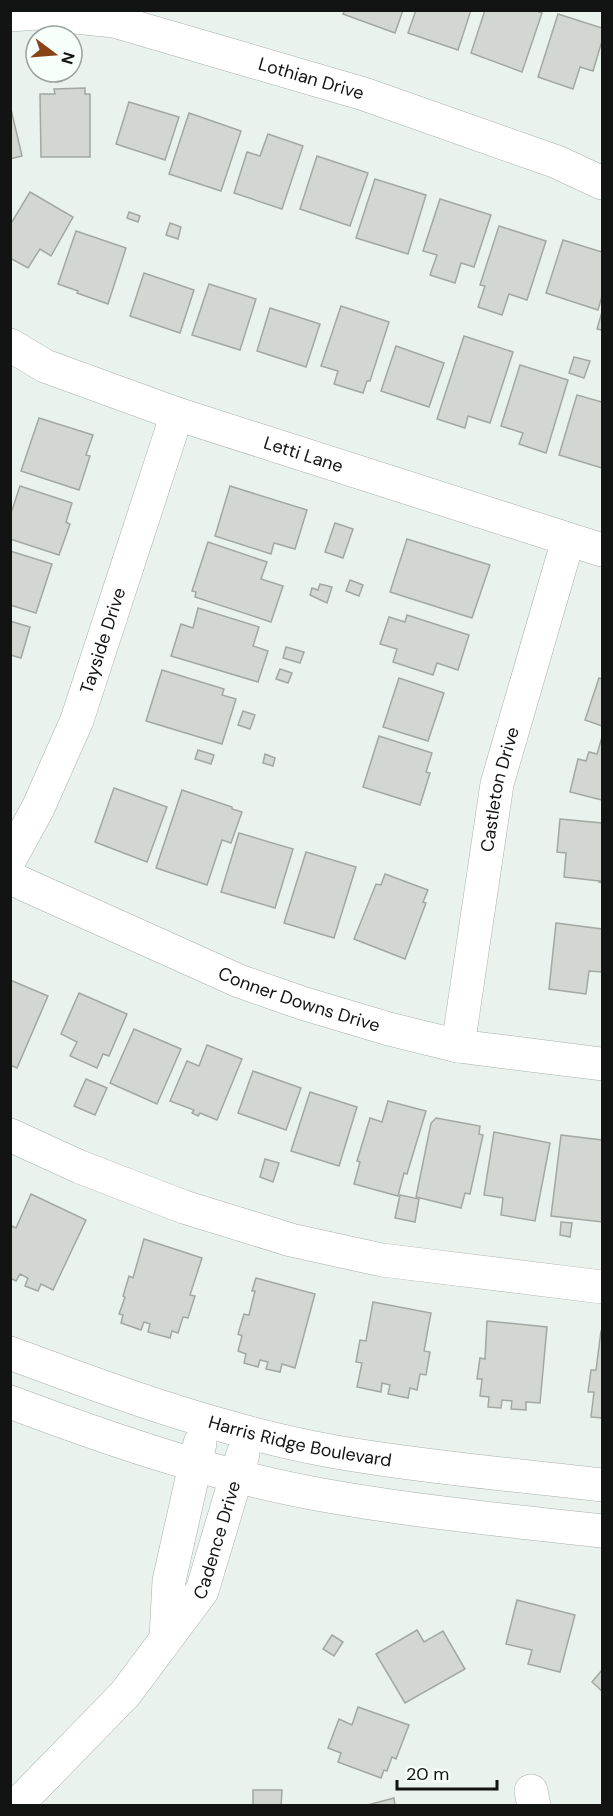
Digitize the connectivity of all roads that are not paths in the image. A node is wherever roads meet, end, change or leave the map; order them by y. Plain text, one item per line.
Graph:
1 (10, 15) edge
2 (603, 183) edge
3 (10, 345) edge
4 (177, 414) junction
5 (568, 540) junction
6 (603, 550) edge
7 (10, 859) edge
8 (10, 878) edge
9 (458, 1046) junction
10 (603, 1064) edge
11 (10, 1135) edge
12 (603, 1287) edge
13 (10, 1353) edge
14 (10, 1402) edge
15 (205, 1420) junction
16 (249, 1432) junction
17 (195, 1464) junction
18 (238, 1476) junction
19 (603, 1485) edge
20 (603, 1531) edge
21 (166, 1638) junction
22 (16, 1806) edge

1 - 2 street, Lothian Drive
3 - 4 street, Letti Lane
4 - 5 street, Letti Lane
4 - 7 street, Tayside Drive
5 - 6 street, Letti Lane
5 - 9 street, Castleton Drive
8 - 9 street, Conner Downs Drive
9 - 10 street, Conner Downs Drive
11 - 12 street
13 - 15 street, Harris Ridge Boulevard
14 - 17 street
15 - 16 street, Harris Ridge Boulevard
15 - 17 street, Cadence Drive
16 - 18 street, Cadence Drive
16 - 19 street, Harris Ridge Boulevard
17 - 18 street
17 - 21 street, Cadence Drive
18 - 20 street
18 - 21 street, Cadence Drive
21 - 22 street, Cadence Drive

